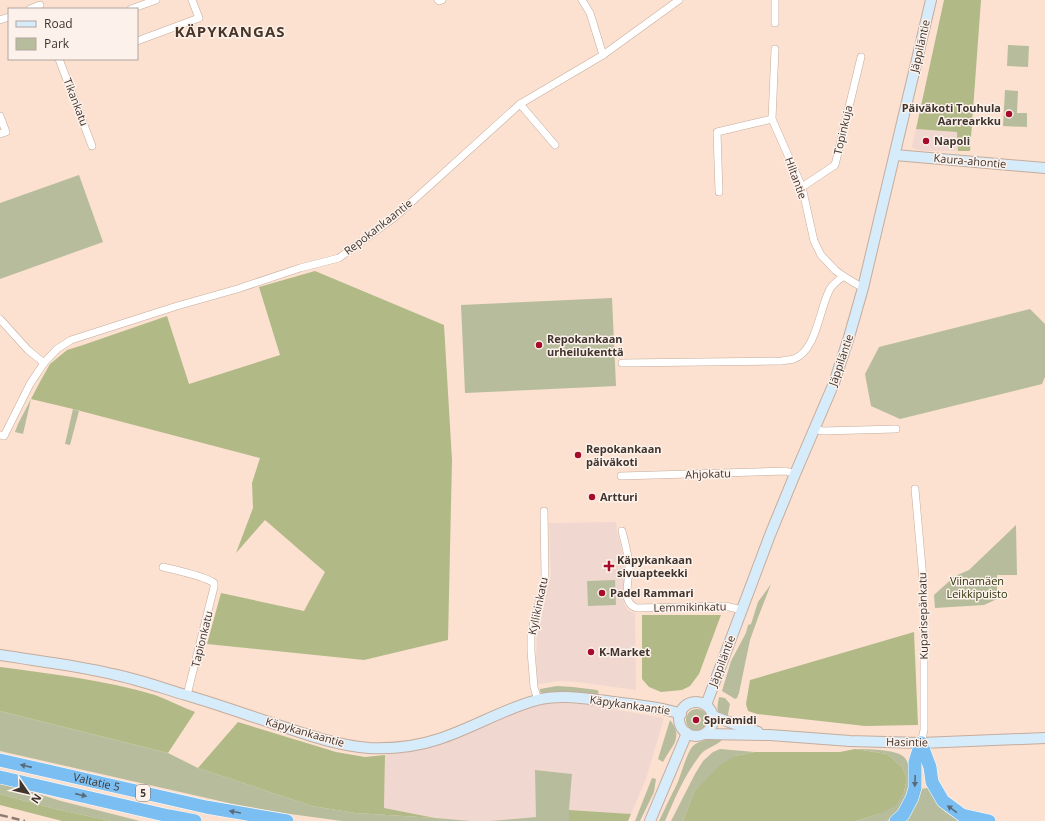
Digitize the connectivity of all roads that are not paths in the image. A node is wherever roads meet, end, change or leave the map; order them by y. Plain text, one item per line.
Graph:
1 (156, 0) edge
2 (192, 0) edge
3 (438, 0) edge
4 (442, 0) edge
5 (582, 0) edge
6 (679, 0) edge
7 (775, 0) edge
8 (931, 0) edge
9 (134, 8) edge
10 (774, 23) dead end
11 (138, 41) edge
12 (775, 49) dead end
13 (603, 55) junction
14 (861, 57) dead end
15 (59, 60) edge
16 (520, 104) junction
17 (0, 116) edge
18 (772, 119) junction
19 (0, 134) edge
20 (555, 145) dead end
21 (92, 146) dead end
22 (895, 155) junction
23 (1045, 168) edge
24 (802, 187) junction
25 (719, 192) dead end
26 (843, 276) junction
27 (863, 288) junction
28 (0, 319) edge
29 (44, 363) junction
30 (622, 363) dead end
31 (814, 428) junction
32 (896, 429) dead end
33 (2, 435) edge
34 (795, 474) junction
35 (621, 476) dead end
36 (915, 489) dead end
37 (544, 511) dead end
38 (622, 531) dead end
39 (162, 567) dead end
40 (742, 610) junction
41 (0, 655) edge
42 (188, 695) junction
43 (538, 700) junction
44 (706, 705) junction
45 (680, 714) junction
46 (713, 716) junction
47 (687, 733) junction
48 (705, 734) junction
49 (770, 735) junction
50 (1045, 738) edge
51 (921, 743) junction
52 (0, 760) edge
53 (0, 777) edge
54 (195, 821) edge
55 (287, 821) edge
56 (650, 821) edge
57 (896, 821) edge
58 (989, 821) edge

1 - 9 street
2 - 11 street
3 - 4 street
5 - 13 street
6 - 13 street, Repokankaantie
7 - 10 street
8 - 22 main road, Jäppiläntie
12 - 18 street, Hiltantie
13 - 16 street, Repokankaantie
14 - 24 street, Topinkuja
15 - 21 street, Tikankatu
16 - 20 street
16 - 29 street, Repokankaantie
17 - 19 street
18 - 24 street, Hiltantie
18 - 25 street
22 - 23 main road, Kaura-ahontie
22 - 27 main road, Jäppiläntie
24 - 26 street, Hiltantie
26 - 27 street, Hiltantie
26 - 30 street
27 - 31 main road, Jäppiläntie
28 - 29 street
29 - 33 street, Repokankaantie
31 - 32 street
31 - 34 main road, Jäppiläntie
34 - 35 street, Ahjokatu
34 - 40 main road, Jäppiläntie
36 - 51 street, Kuparisepänkatu
37 - 43 street, Kyllikinkatu
38 - 40 street, Lemmikinkatu
39 - 42 street, Tapionkatu
40 - 44 main road, Jäppiläntie
41 - 42 main road, Käpykankaantie
42 - 43 main road, Käpykankaantie
43 - 45 main road, Käpykankaantie
44 - 45 main road
44 - 46 main road
45 - 47 main road
46 - 48 main road
46 - 49 main road, Hasintie
47 - 48 main road
47 - 56 main road
48 - 49 main road, Hasintie
49 - 51 main road, Hasintie
50 - 51 main road, Hasintie
51 -> 57 highway
58 -> 51 highway
55 -> 52 highway, Valtatie 5 / 5
53 -> 54 highway, Valtatie 5 / 5

